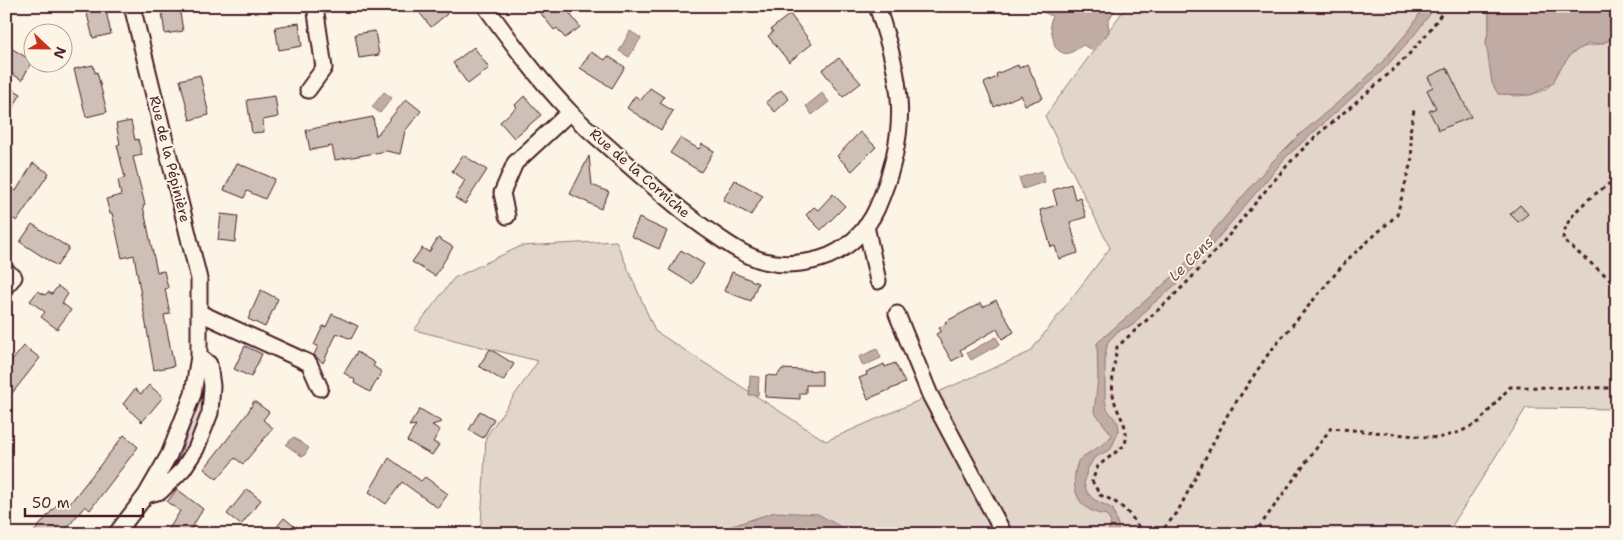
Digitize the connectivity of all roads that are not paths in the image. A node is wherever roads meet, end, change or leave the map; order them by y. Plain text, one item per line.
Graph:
1 (132, 6) edge
2 (314, 6) edge
3 (485, 6) edge
4 (877, 6) edge
5 (308, 90) dead end
6 (570, 112) junction
7 (507, 216) dead end
8 (866, 226) junction
9 (6, 271) edge
10 (878, 281) dead end
11 (6, 286) edge
12 (200, 313) junction
13 (897, 314) dead end
14 (199, 356) junction
15 (320, 388) dead end
16 (146, 494) junction
17 (1003, 532) edge
18 (116, 534) edge

1 - 12 street, Rue de la Pépinière
2 - 5 street
3 - 6 street, Rue de la Corniche
4 - 8 street, Rue de la Corniche
6 - 7 street
6 - 8 street, Rue de la Corniche
8 - 10 street
9 - 11 street
12 - 14 street, Rue de la Pépinière
12 - 15 street
13 - 17 street
14 - 16 street, Rue de la Pépinière
14 - 16 street
16 - 18 street, Rue de la Pépinière

